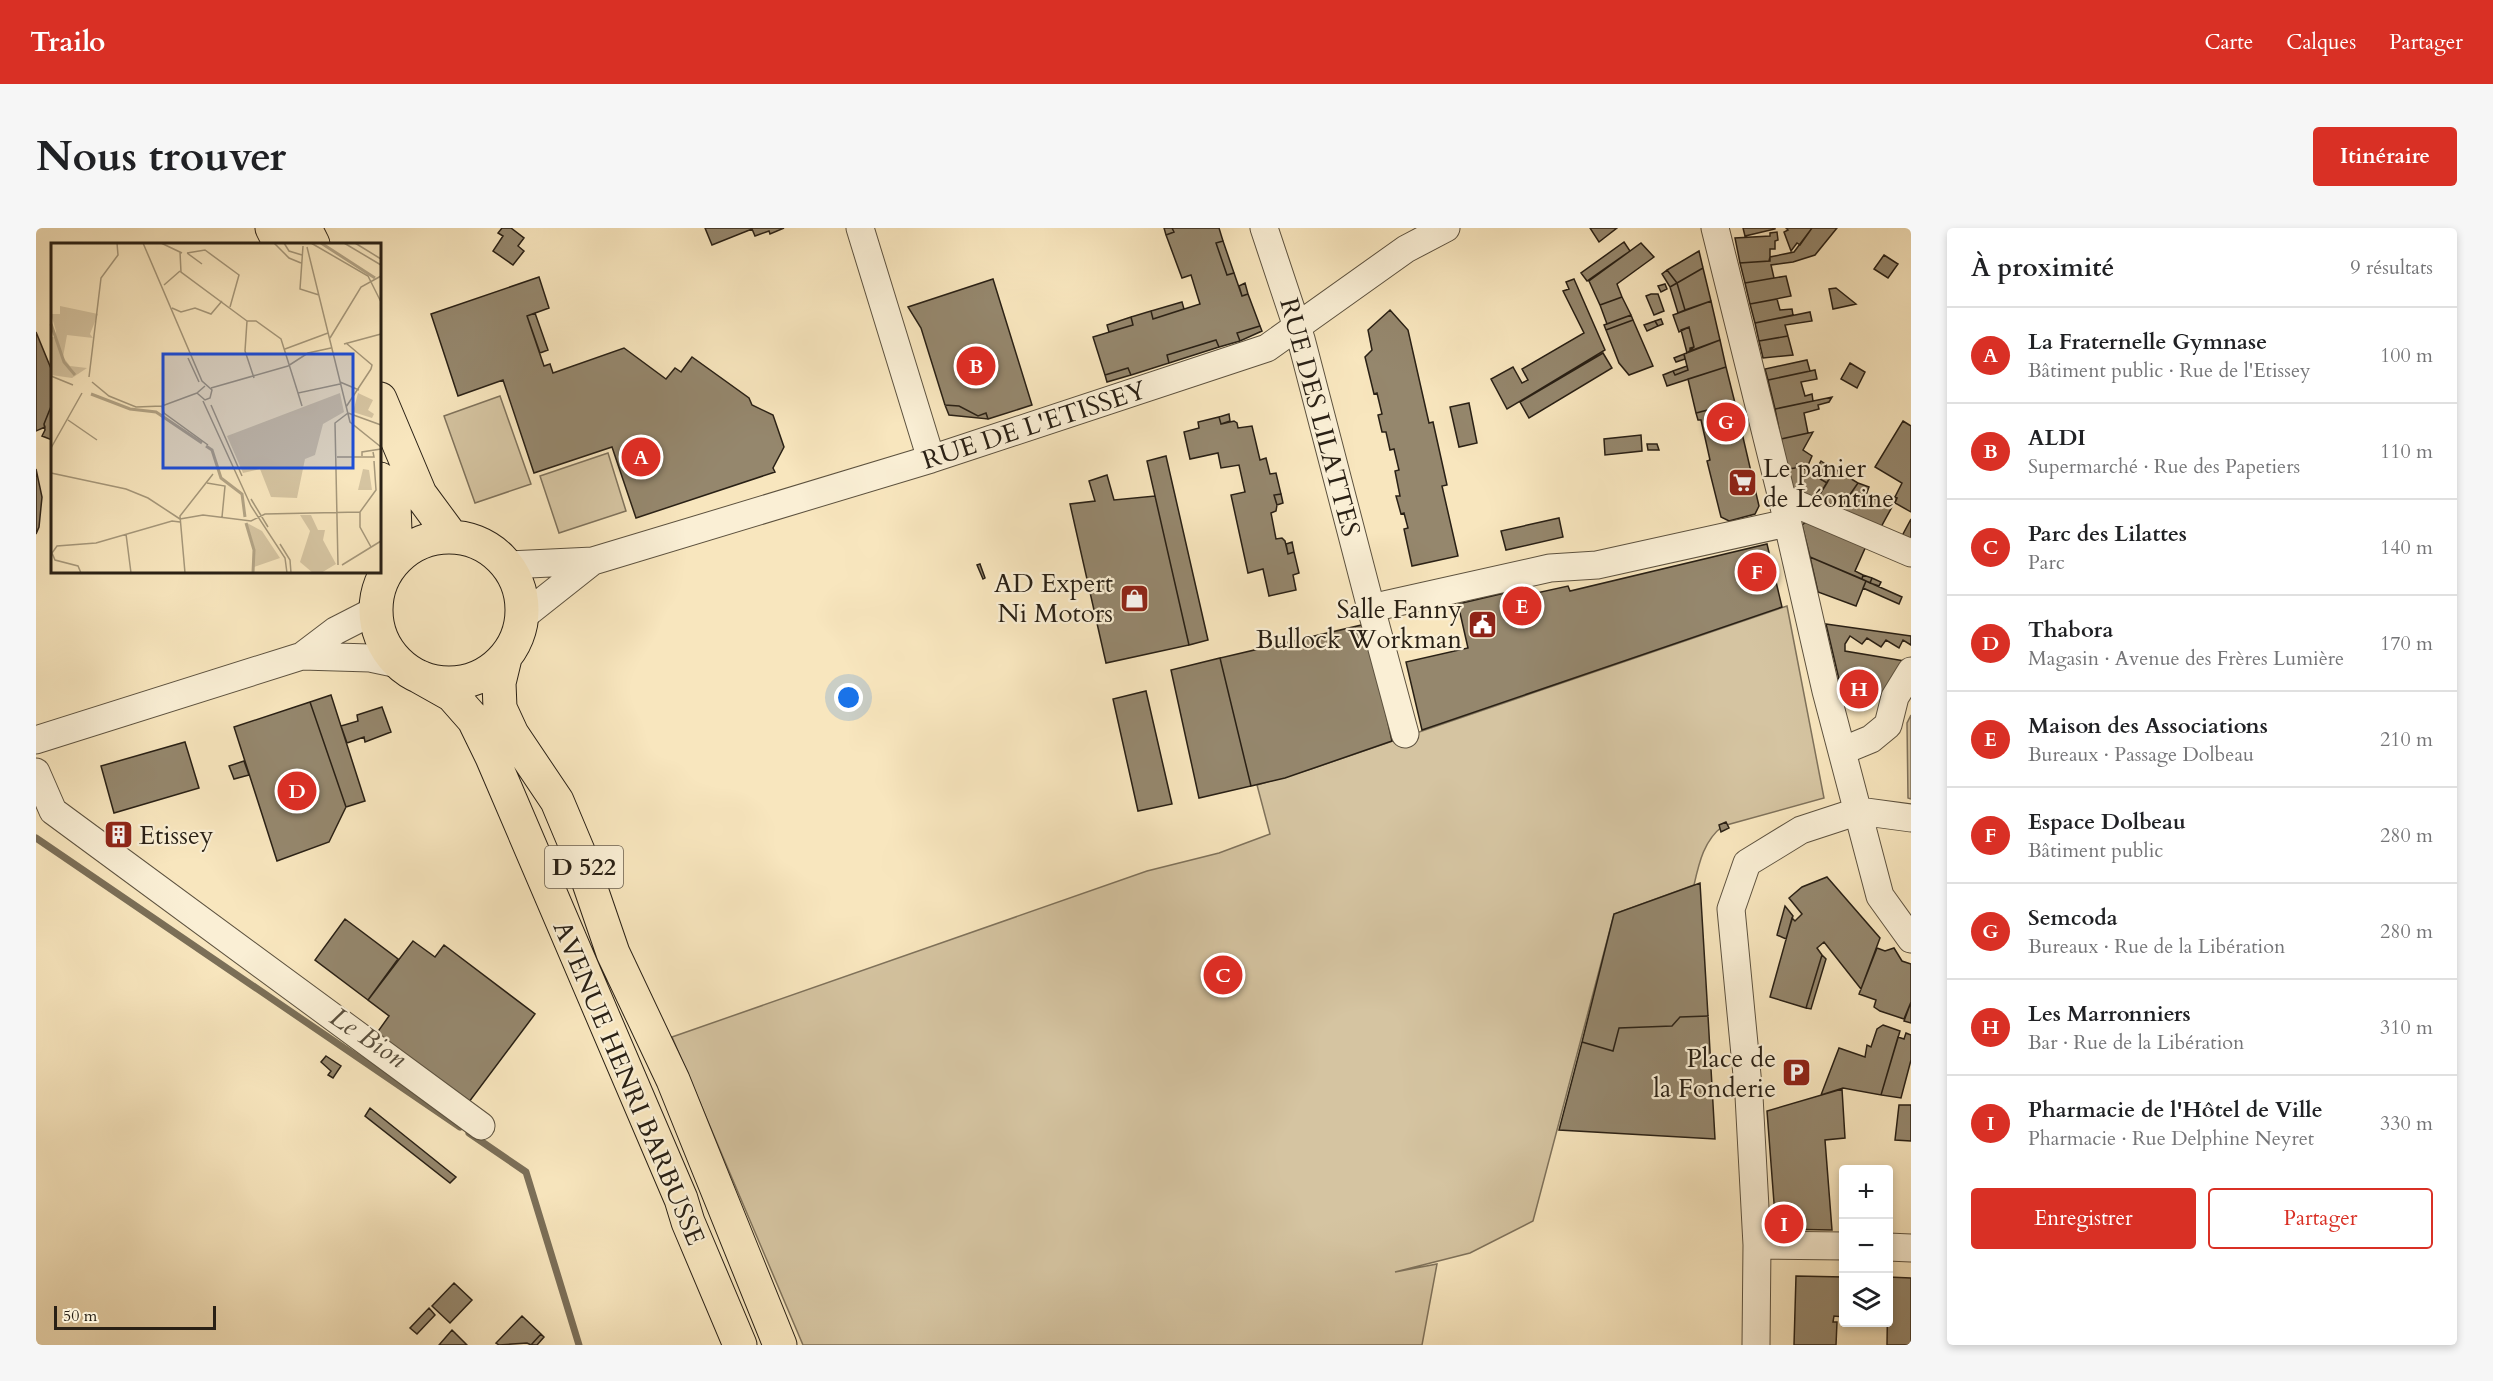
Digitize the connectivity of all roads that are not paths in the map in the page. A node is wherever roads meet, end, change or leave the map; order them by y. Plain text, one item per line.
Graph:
1 (272, 228) edge
2 (305, 228) edge
3 (860, 228) edge
4 (1264, 228) edge
5 (1446, 228) edge
6 (1715, 228) edge
7 (280, 243) edge
8 (312, 243) edge
9 (1297, 327) junction
10 (381, 401) edge
11 (931, 459) junction
12 (381, 480) edge
13 (1785, 510) junction
14 (451, 536) junction
15 (1911, 553) edge
16 (396, 559) junction
17 (593, 561) junction
18 (508, 566) junction
19 (1371, 608) junction
20 (376, 610) junction
21 (521, 618) junction
22 (302, 656) junction
23 (505, 658) junction
24 (411, 671) junction
25 (1911, 671) edge
26 (1405, 734) dead end
27 (36, 740) edge
28 (1842, 751) junction
29 (36, 772) edge
30 (1859, 811) junction
31 (1911, 818) edge
32 (1911, 939) edge
33 (481, 1126) dead end
34 (1757, 1245) junction
35 (1839, 1246) edge
36 (1893, 1247) edge
37 (1911, 1248) edge
38 (740, 1345) edge
39 (780, 1345) edge
40 (1756, 1345) edge

1 - 7 main road
2 - 8 main road
3 - 11 street
4 - 9 street, RUE DES LILATTES
5 - 9 street, RUE DE L'ETISSEY
6 - 13 street
9 - 11 street, RUE DE L'ETISSEY
9 - 19 street, RUE DES LILATTES
10 - 14 main road
11 - 17 street, RUE DE L'ETISSEY
12 - 16 main road
13 - 15 street
13 - 19 street
13 - 28 street
14 - 16 main road
14 - 18 main road
16 - 20 main road
17 - 18 street, RUE DE L'ETISSEY
17 - 21 street, RUE DE L'ETISSEY
18 - 21 main road
19 - 26 street, RUE DES LILATTES
20 - 22 street
20 - 24 main road
21 - 23 main road
22 - 24 street
22 - 27 street
23 - 24 main road
23 - 39 main road, AVENUE HENRI BARBUSSE / D 522
24 - 38 main road, AVENUE HENRI BARBUSSE / D 522
25 - 28 street
28 - 30 street
29 - 33 street
30 - 31 street
30 - 32 street
30 - 34 street
34 - 35 street
34 - 40 street
36 - 37 street

